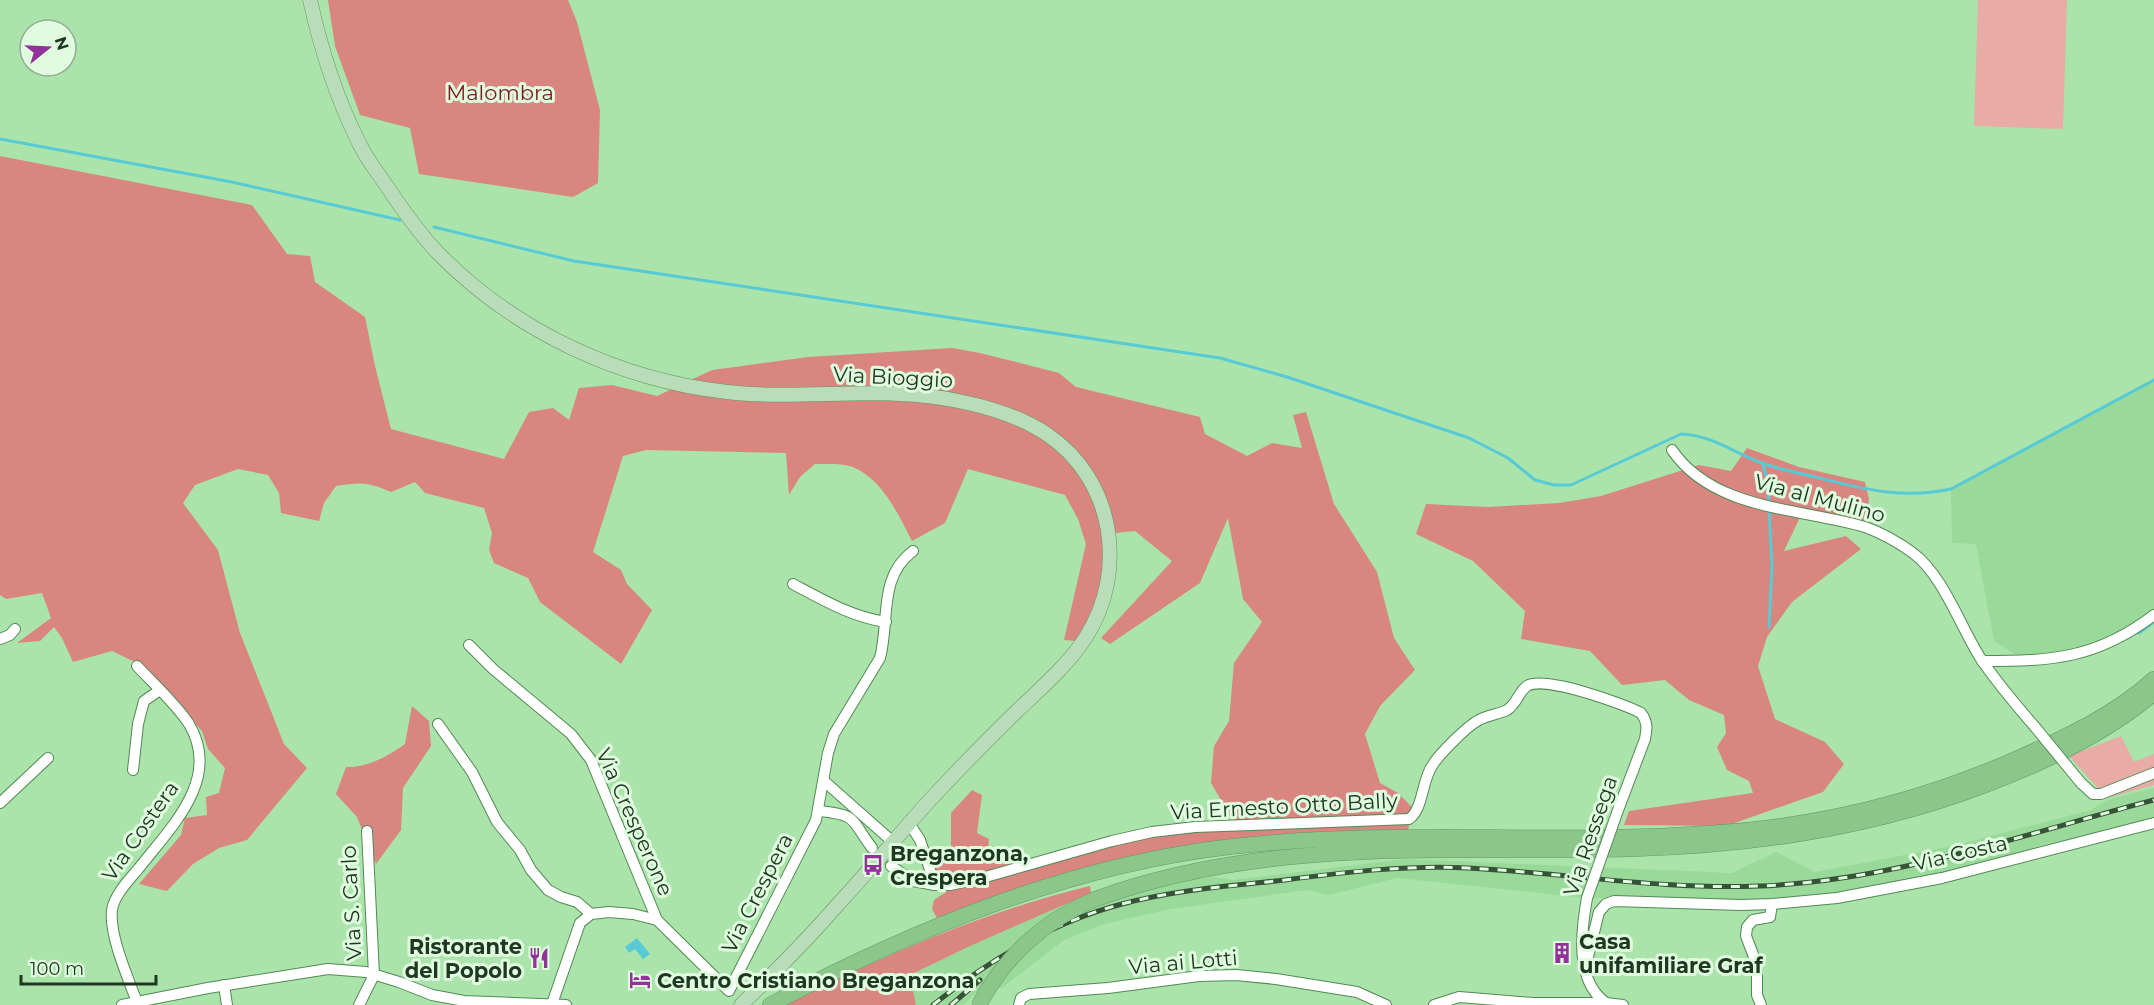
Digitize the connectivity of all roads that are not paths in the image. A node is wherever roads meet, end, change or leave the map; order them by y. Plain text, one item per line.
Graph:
1 (310, 0) edge
2 (1672, 450) dead end
3 (913, 552) dead end
4 (793, 584) dead end
5 (2154, 615) edge
6 (886, 622) junction
7 (15, 630) dead end
8 (0, 639) edge
9 (469, 645) dead end
10 (1982, 661) junction
11 (137, 666) dead end
12 (2154, 679) edge
13 (160, 690) junction
14 (2154, 693) edge
15 (1644, 718) joint
16 (438, 724) dead end
17 (48, 758) dead end
18 (133, 770) dead end
19 (2154, 773) edge
20 (824, 781) junction
21 (0, 803) edge
22 (819, 811) junction
23 (909, 823) junction
24 (2154, 823) edge
25 (367, 831) dead end
26 (892, 842) junction
27 (872, 848) dead end
28 (891, 866) dead end
29 (934, 885) junction
30 (1772, 904) junction
31 (832, 912) junction
32 (591, 914) junction
33 (657, 920) junction
34 (1585, 969) junction
35 (374, 975) junction
36 (224, 985) junction
37 (729, 991) joint
38 (137, 1002) junction
39 (1019, 1003) edge
40 (1606, 1003) junction
41 (495, 1004) edge
42 (552, 1004) edge
43 (122, 1005) edge
44 (227, 1005) edge
45 (359, 1005) edge
46 (566, 1005) edge
47 (741, 1005) edge
48 (752, 1005) edge
49 (770, 1005) edge
50 (979, 1005) edge
51 (1386, 1005) edge
52 (1434, 1005) edge
53 (1623, 1005) edge
54 (1761, 1005) edge

1 - 23 main road, Via Bioggio
2 - 10 street, Via al Mulino
3 - 6 street, Via Crespera
4 - 6 street
5 - 10 street
6 - 20 street, Via Crespera
7 - 8 street
9 - 33 street, Via Cresperone
10 - 19 street, Via al Mulino, bridge
11 - 13 street, Via Costera
12 - 49 highway
13 - 18 street, Via Costera
13 - 38 street, Via Costera
14 - 50 highway, bridge
15 - 29 street, Via Ernesto Otto Bally
15 - 34 street, Via Ressega, bridge
16 - 32 street
17 - 21 street
20 - 22 street, Via Crespera
20 - 26 street
22 - 27 street
22 - 37 street, Via Crespera
23 - 26 main road, Via Bioggio
23 - 29 street
24 - 30 street, Via Costa
25 - 35 street, Via S. Carlo
26 - 31 main road, Via Bioggio
28 - 29 street
30 - 34 street, Via Ressega
30 - 54 street
31 - 47 main road, Via Bioggio
31 - 48 main road, Via Bioggio
32 - 33 street, Via Cresperone
32 - 42 street
33 - 37 street, Via Cresperone
34 - 40 street, Via Ressega
35 - 36 street
35 - 41 street
35 - 45 street, Via S. Carlo
36 - 38 street
36 - 44 street
38 - 43 street
39 - 51 street, Via ai Lotti
40 - 52 street
40 - 53 street
41 - 42 street
42 - 46 street

